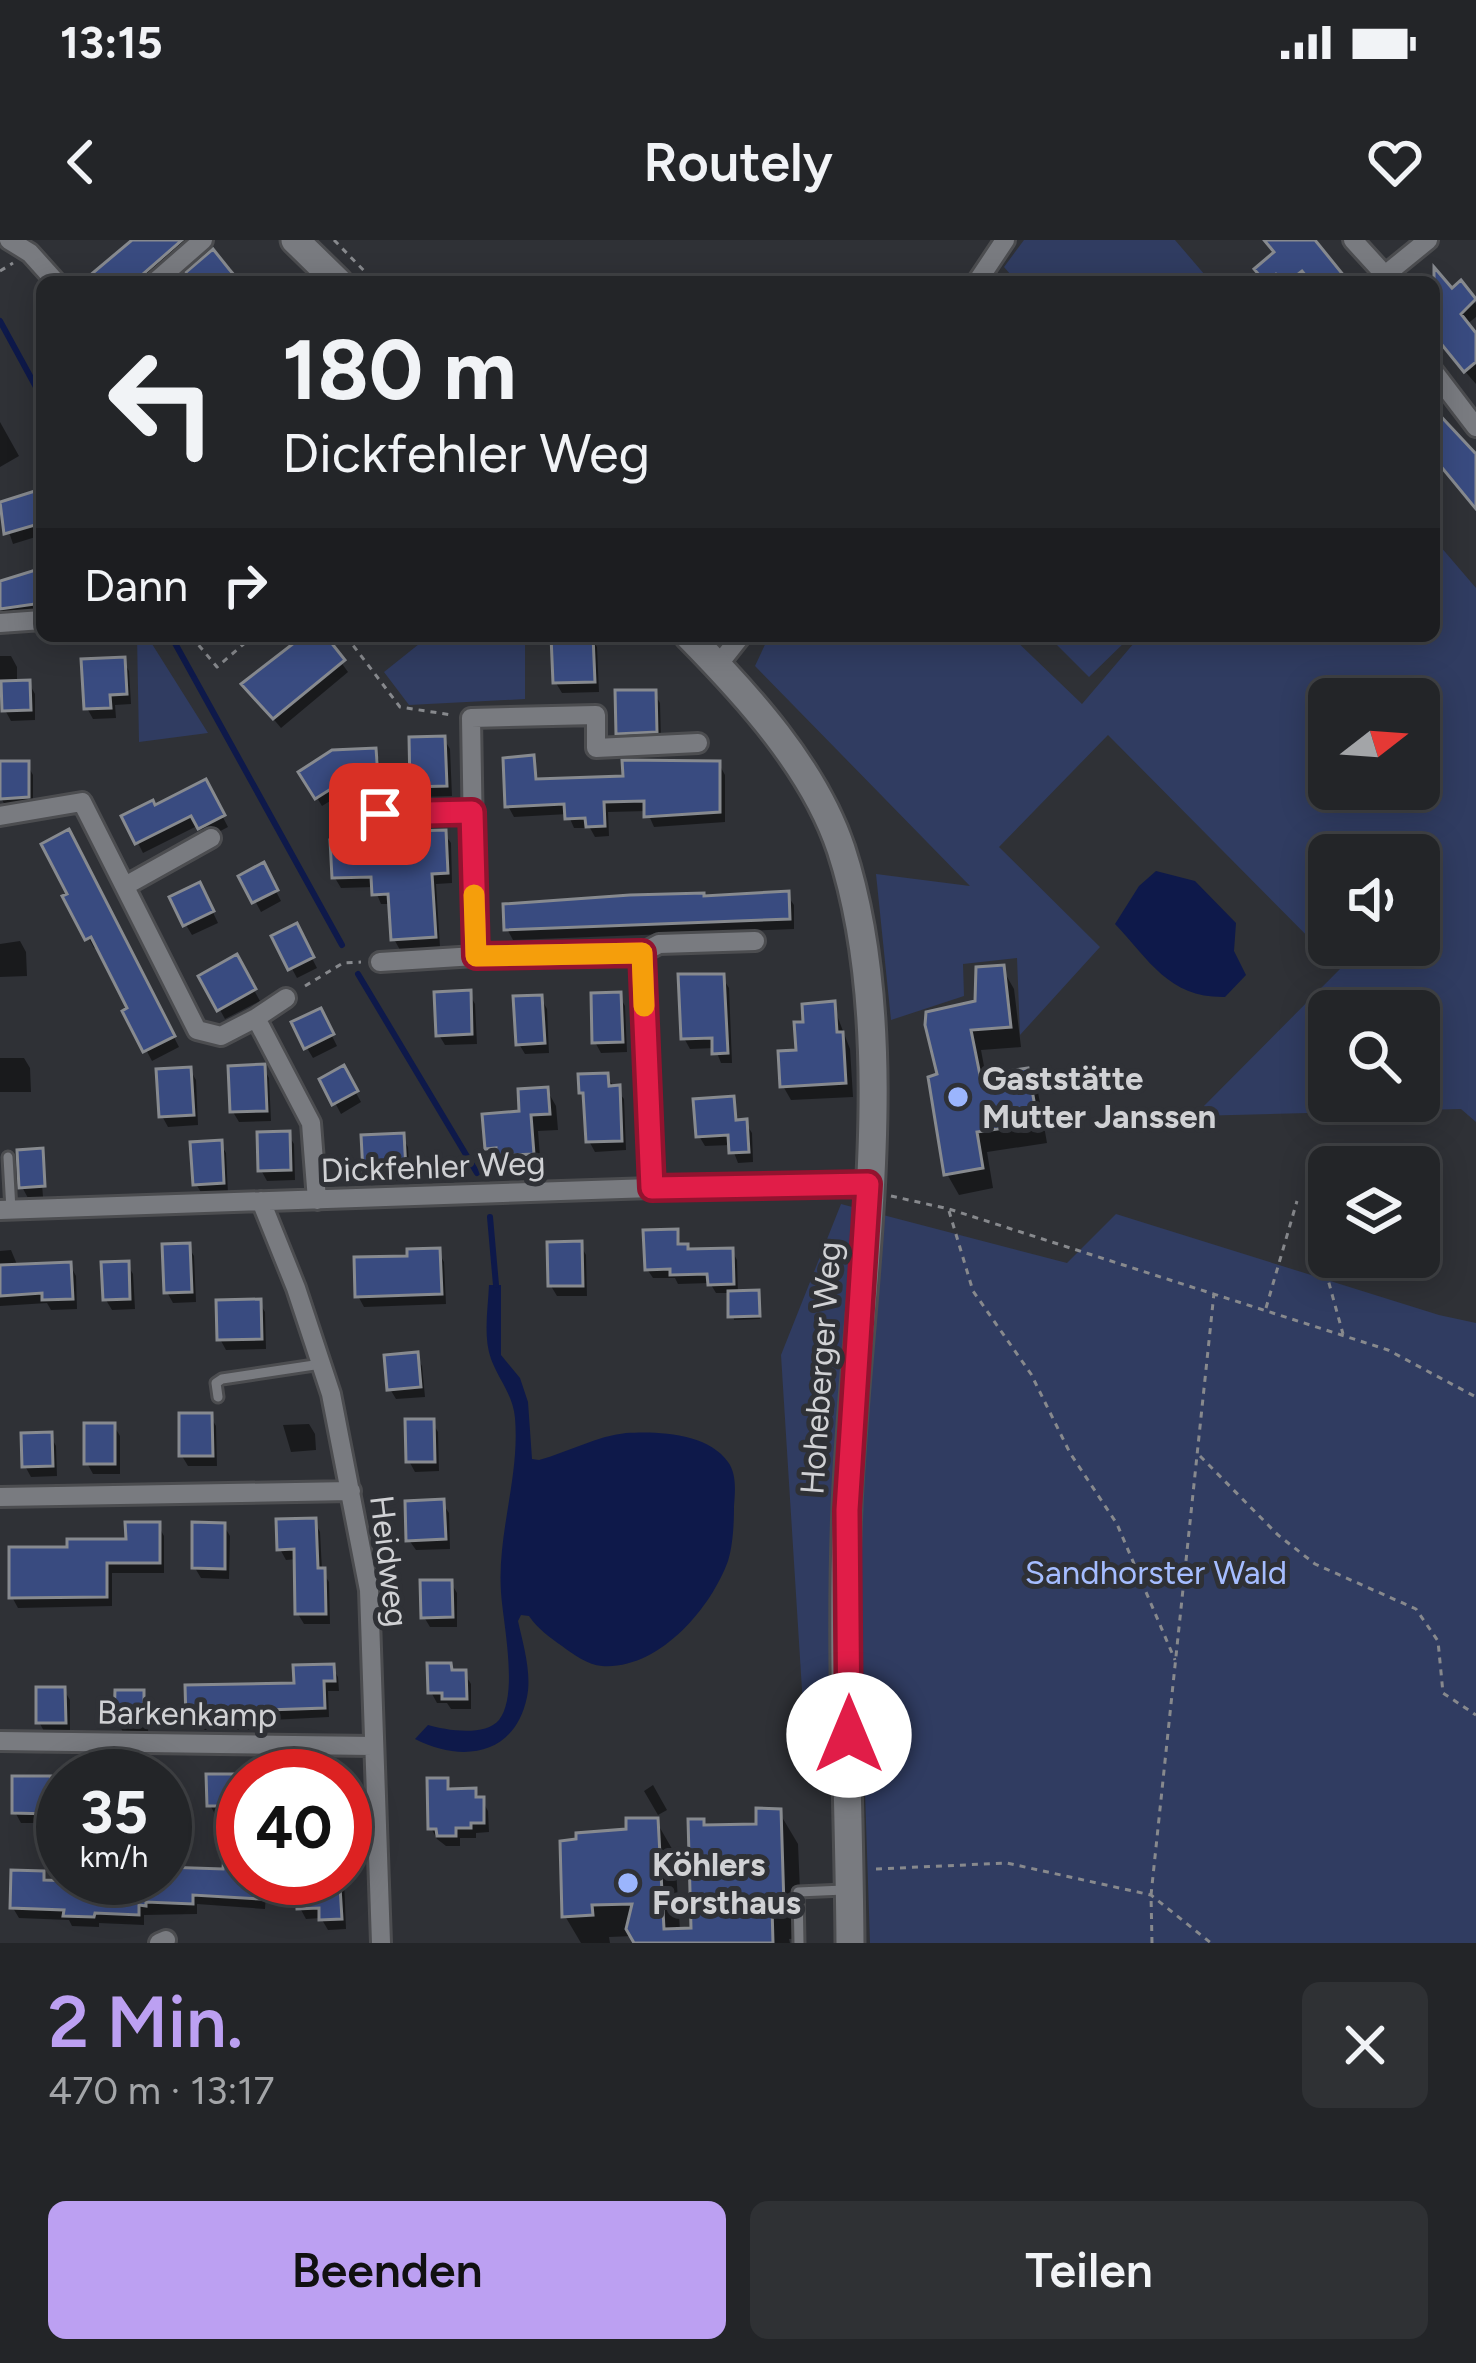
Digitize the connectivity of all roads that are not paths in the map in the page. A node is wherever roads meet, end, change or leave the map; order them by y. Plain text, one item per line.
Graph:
1 (9, 240) edge
2 (203, 240) edge
3 (295, 240) edge
4 (1005, 240) edge
5 (1352, 240) edge
6 (1428, 240) edge
7 (51, 276) edge
8 (162, 276) edge
9 (332, 276) edge
10 (980, 276) edge
11 (1383, 276) edge
12 (1389, 276) edge
13 (1440, 380) edge
14 (1476, 427) edge
15 (36, 620) edge
16 (0, 623) edge
17 (695, 642) edge
18 (736, 642) edge
19 (718, 665) junction
20 (698, 742) dead end
21 (472, 812) junction
22 (380, 814) dead end
23 (0, 815) edge
24 (211, 838) dead end
25 (125, 886) junction
26 (755, 941) dead end
27 (642, 953) junction
28 (476, 956) junction
29 (380, 962) road end
30 (286, 998) road end
31 (256, 1018) junction
32 (8, 1157) dead end
33 (868, 1184) junction
34 (652, 1188) junction
35 (317, 1200) junction
36 (261, 1202) junction
37 (5, 1210) edge
38 (321, 1364) junction
39 (218, 1397) dead end
40 (351, 1491) junction
41 (0, 1497) edge
42 (0, 1741) edge
43 (373, 1746) junction
44 (850, 1880) junction
45 (381, 1943) edge
46 (800, 1943) edge
47 (850, 1943) edge

1 - 7 street
2 - 8 street
3 - 9 street
4 - 10 street
5 - 11 street
6 - 12 street
13 - 14 street
15 - 16 street
17 - 19 street, Hoheberger Weg
18 - 19 street
19 - 33 street, Hoheberger Weg
20 - 21 street
21 - 22 street
21 - 28 street
23 - 25 street
24 - 25 street
25 - 31 street
26 - 27 street
27 - 28 street
27 - 34 street
28 - 29 street
30 - 31 street
31 - 35 street
32 - 37 lane
33 - 34 street, Dickfehler Weg
33 - 44 street, Hoheberger Weg
34 - 35 street, Dickfehler Weg
35 - 36 street, Dickfehler Weg
36 - 37 street, Dickfehler Weg
36 - 38 street, Heidweg
38 - 39 lane
38 - 40 street, Heidweg
40 - 41 street
40 - 43 street, Heidweg
42 - 43 street, Barkenkamp
43 - 45 street, Heidweg
44 - 46 lane
44 - 47 street, Hoheberger Weg

